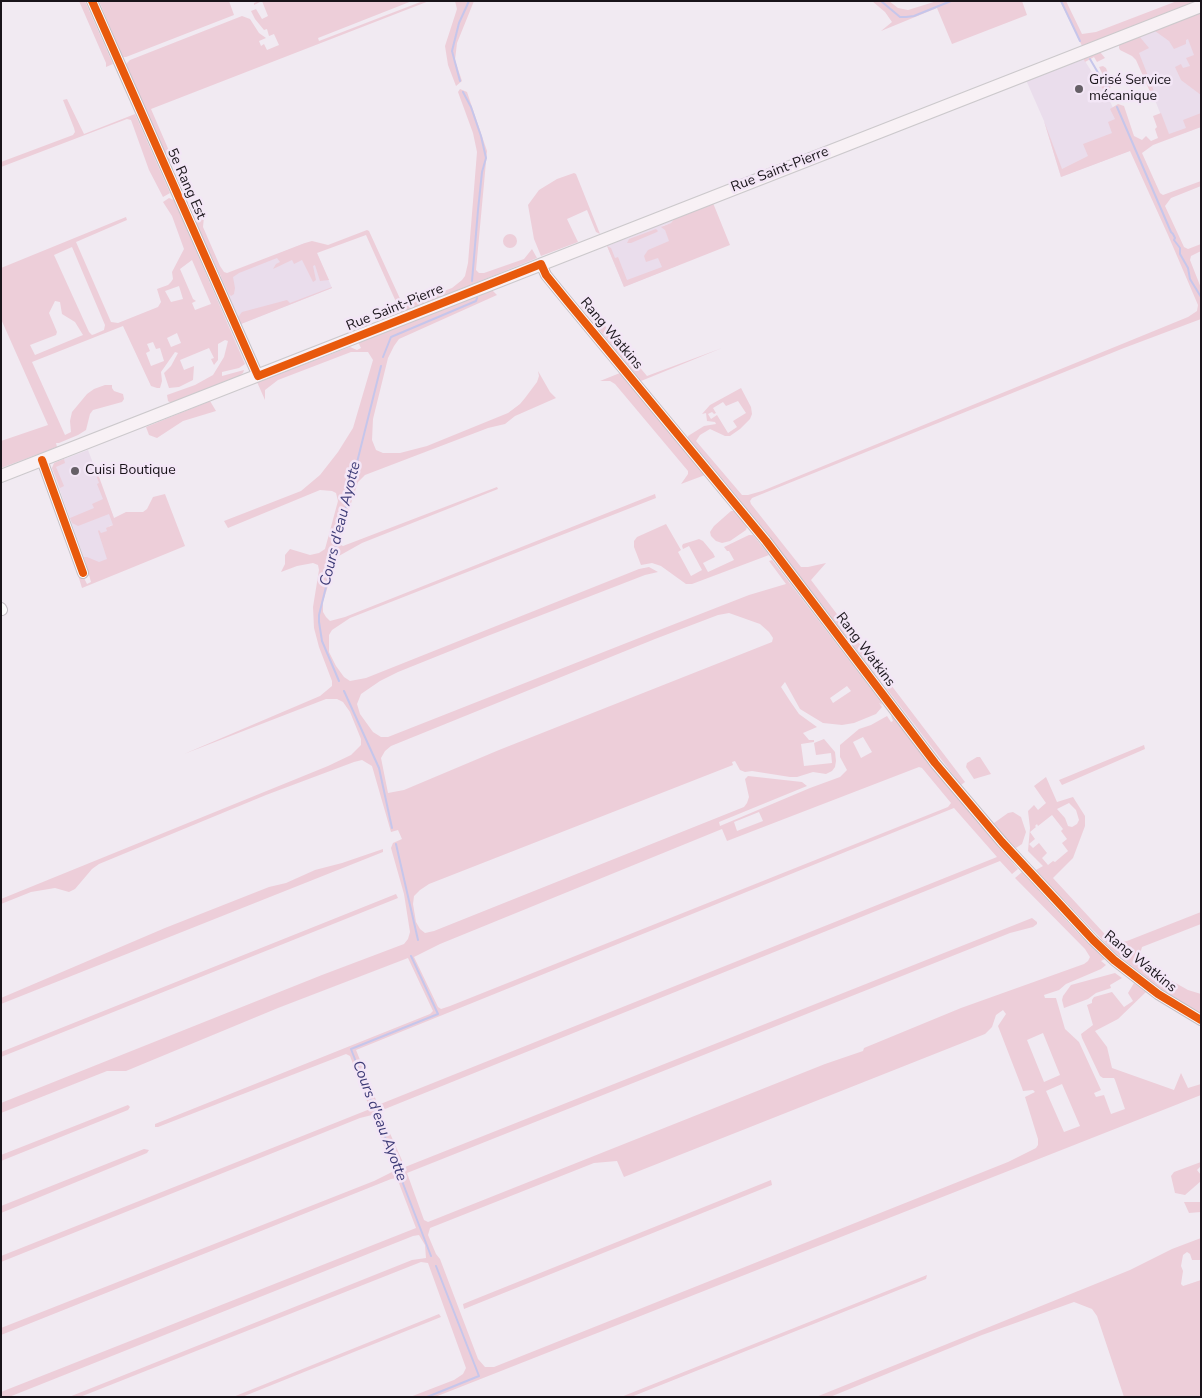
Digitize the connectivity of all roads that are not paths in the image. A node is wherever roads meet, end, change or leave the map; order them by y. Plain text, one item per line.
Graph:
1 (92, 1) edge
2 (1201, 6) edge
3 (541, 264) junction
4 (258, 376) junction
5 (42, 460) junction
6 (1, 476) edge
7 (83, 573) dead end
8 (1201, 1020) edge

1 - 4 street, 5e Rang Est
2 - 3 main road, Rue Saint-Pierre
3 - 4 main road, Rue Saint-Pierre
3 - 8 street, Rang Watkins
4 - 5 main road, Rue Saint-Pierre
5 - 6 main road, Rue Saint-Pierre
5 - 7 street

